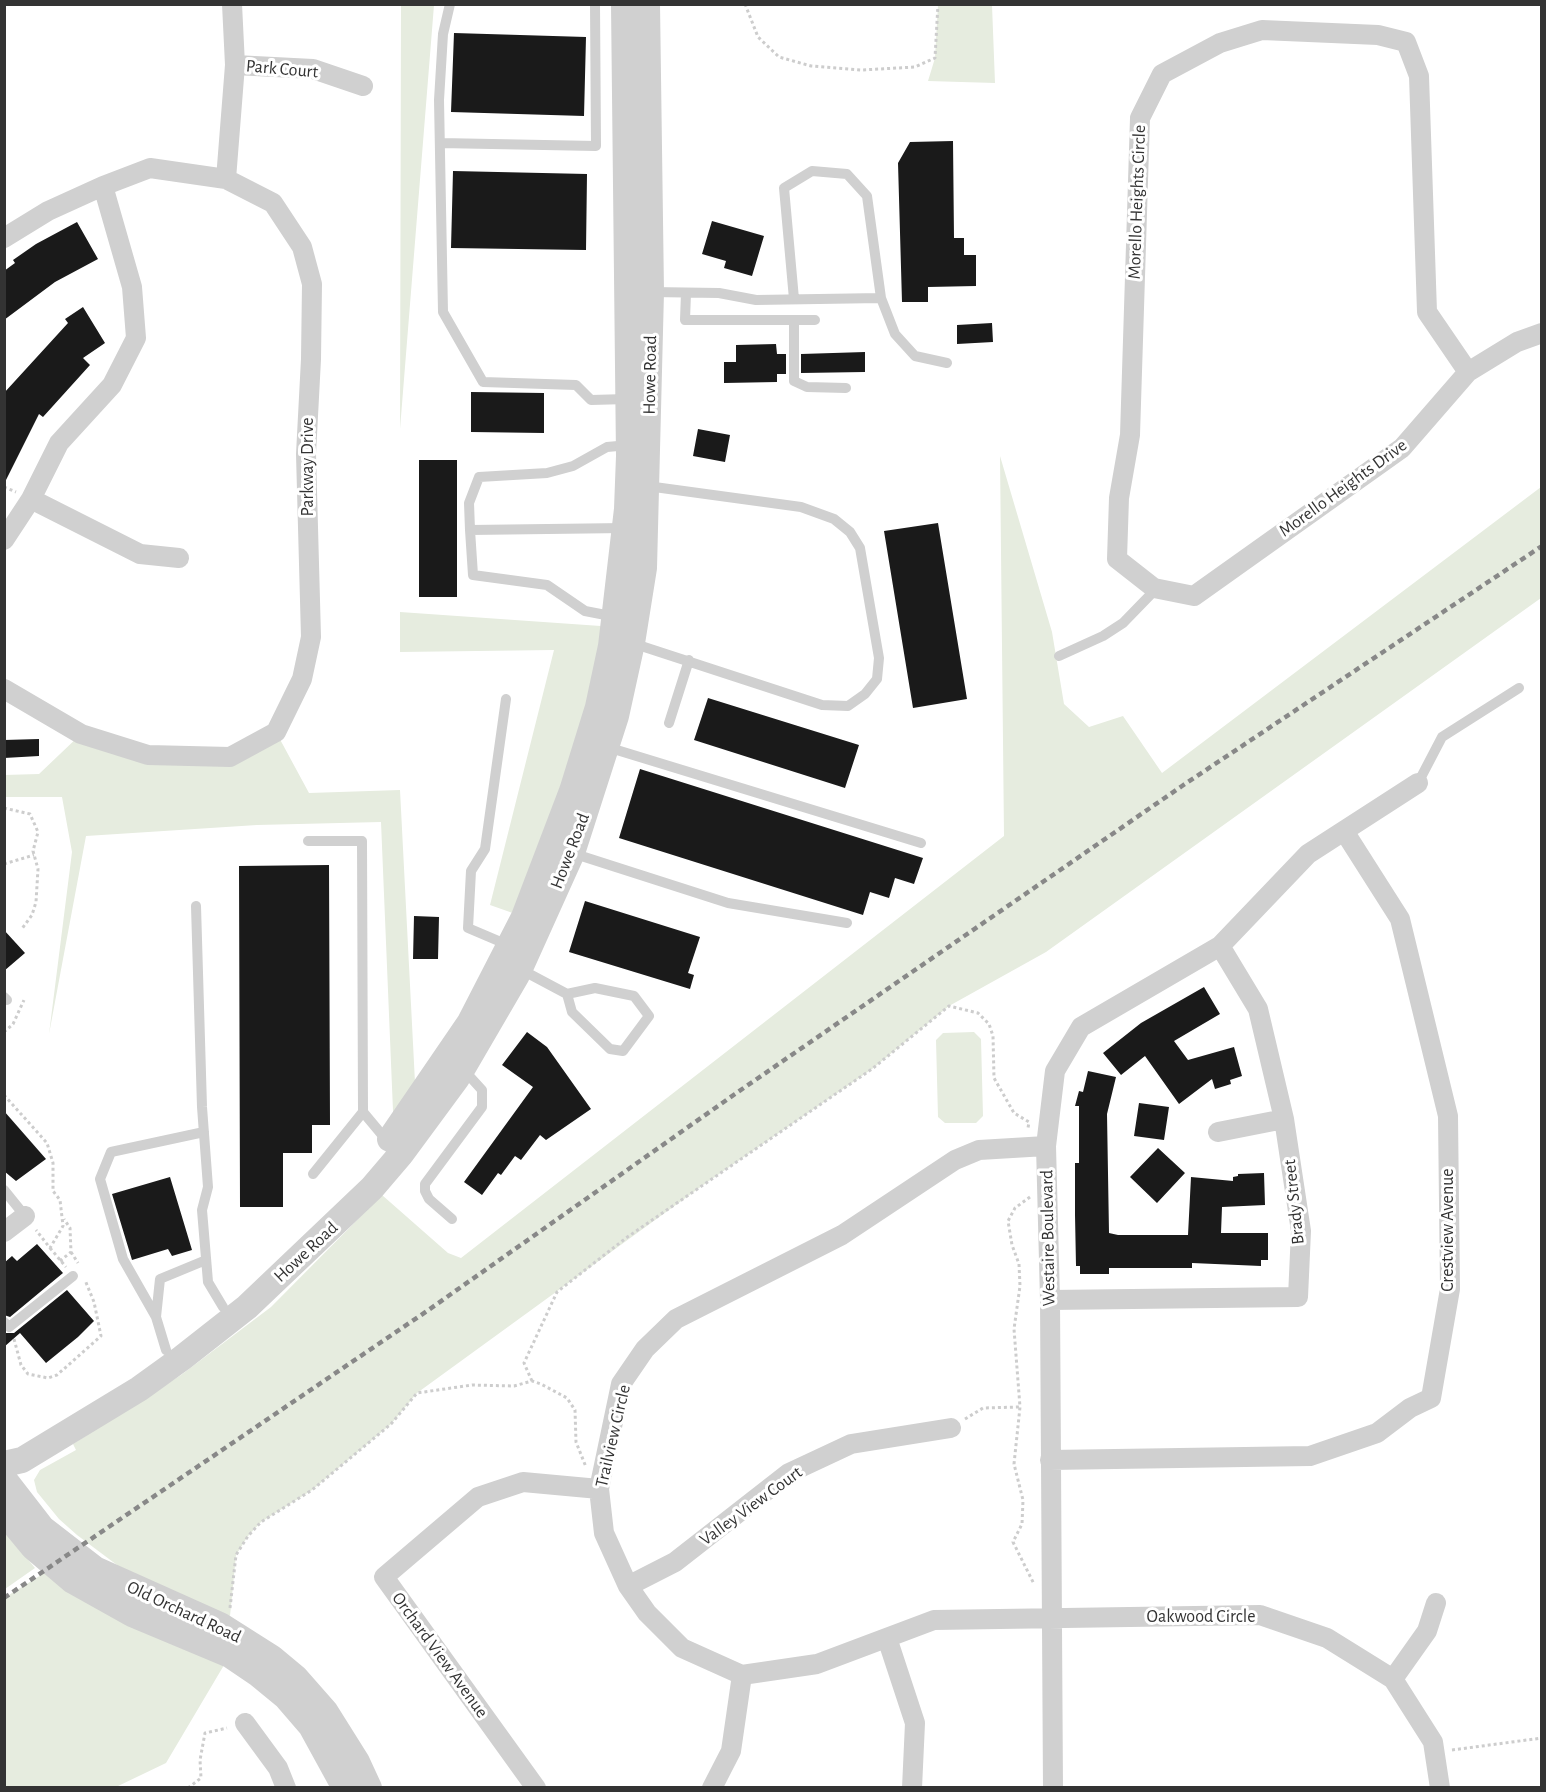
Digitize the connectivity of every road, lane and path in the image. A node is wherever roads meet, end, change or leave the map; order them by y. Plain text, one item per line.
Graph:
1 (232, 4) edge
2 (450, 4) edge
3 (595, 4) edge
4 (624, 4) edge
5 (647, 4) edge
6 (745, 4) edge
7 (938, 4) edge
8 (235, 65) junction
9 (363, 86) dead end
10 (440, 143) junction
11 (226, 179) junction
12 (103, 186) junction
13 (4, 238) edge
14 (651, 292) junction
15 (686, 293) junction
16 (881, 298) junction
17 (794, 299) junction
18 (794, 320) junction
19 (815, 320) dead end
20 (1542, 333) edge
21 (947, 363) dead end
22 (1468, 372) junction
23 (846, 388) dead end
24 (629, 399) junction
25 (629, 445) junction
26 (647, 486) junction
27 (31, 499) junction
28 (625, 528) junction
29 (470, 530) junction
30 (4, 540) edge
31 (179, 558) dead end
32 (1156, 589) junction
33 (1194, 596) joint
34 (616, 617) junction
35 (632, 643) junction
36 (1059, 656) dead end
37 (689, 660) junction
38 (1518, 688) dead end
39 (4, 689) edge
40 (506, 699) dead end
41 (669, 723) dead end
42 (607, 747) junction
43 (1418, 783) joint
44 (4, 808) edge
45 (1344, 831) junction
46 (308, 841) dead end
47 (921, 843) dead end
48 (572, 853) junction
49 (34, 855) junction
50 (4, 864) edge
51 (196, 906) dead end
52 (847, 923) dead end
53 (21, 930) dead end
54 (508, 945) junction
55 (1220, 946) junction
56 (520, 969) junction
57 (567, 994) junction
58 (24, 1000) dead end
59 (4, 1032) edge
60 (462, 1068) junction
61 (4, 1095) edge
62 (363, 1112) junction
63 (1284, 1119) junction
64 (204, 1132) junction
65 (1218, 1132) dead end
66 (388, 1142) junction
67 (1046, 1146) junction
68 (1026, 1148) junction
69 (313, 1174) dead end
70 (1030, 1187) dead end
71 (4, 1190) edge
72 (25, 1216) junction
73 (63, 1218) junction
74 (452, 1219) dead end
75 (4, 1232) edge
76 (50, 1248) junction
77 (71, 1252) junction
78 (206, 1260) junction
79 (60, 1261) junction
80 (73, 1276) joint
81 (1050, 1300) junction
82 (223, 1306) junction
83 (156, 1317) junction
84 (7, 1325) edge
85 (166, 1350) junction
86 (532, 1381) junction
87 (1020, 1407) junction
88 (951, 1428) joint
89 (4, 1456) edge
90 (1050, 1460) junction
91 (4, 1464) edge
92 (4, 1479) edge
93 (598, 1489) junction
94 (4, 1512) edge
95 (628, 1586) junction
96 (1037, 1589) dead end
97 (1436, 1603) dead end
98 (1052, 1618) junction
99 (229, 1631) junction
100 (887, 1638) junction
101 (742, 1675) junction
102 (1394, 1679) junction
103 (245, 1723) joint
104 (1542, 1738) edge
105 (1452, 1750) dead end
106 (188, 1788) edge
107 (286, 1788) edge
108 (345, 1788) edge
109 (369, 1788) edge
110 (536, 1788) edge
111 (712, 1788) edge
112 (912, 1788) edge
113 (1053, 1788) edge
114 (1440, 1788) edge

1 - 8 street
2 - 10 lane
3 - 10 lane
4 - 24 street, Howe Road
5 - 14 street, Howe Road
6 - 7 path
8 - 9 street, Park Court
8 - 11 street
10 - 24 lane
11 - 12 street, Parkway Drive
11 - 39 street, Parkway Drive
12 - 13 street, Parkway Drive
12 - 27 street
14 - 15 lane
14 - 26 street, Howe Road
15 - 17 lane
15 - 18 lane
16 - 17 lane
16 - 17 lane
16 - 21 lane
18 - 19 lane
18 - 23 lane
20 - 22 street, Morello Heights Drive
22 - 32 street, Morello Heights Circle
22 - 33 street, Morello Heights Drive
24 - 25 street, Howe Road
25 - 28 street, Howe Road
25 - 29 lane
26 - 35 street, Howe Road
26 - 37 lane
27 - 30 street
27 - 31 street
28 - 29 lane
28 - 34 street, Howe Road
29 - 34 lane
32 - 33 street, Morello Heights Circle
32 - 36 lane
34 - 54 street, Howe Road
35 - 37 lane
35 - 42 street, Howe Road
37 - 41 lane
38 - 43 lane
40 - 54 lane
42 - 47 lane
42 - 48 street, Howe Road
43 - 45 street, Westaire Boulevard
44 - 49 path
45 - 55 street, Westaire Boulevard
45 - 90 street, Crestview Avenue
46 - 62 lane
48 - 52 lane
48 - 56 street, Howe Road
49 - 50 path
49 - 53 path
51 - 64 lane
54 - 66 street, Howe Road
55 - 63 street, Brady Street
55 - 67 street, Westaire Boulevard
56 - 57 lane
56 - 60 street, Howe Road
57 - 57 lane
58 - 59 path
60 - 74 lane
60 - 91 street, Howe Road
61 - 73 path
62 - 66 lane
62 - 69 lane
63 - 65 street
63 - 81 street, Brady Street
64 - 78 lane
64 - 83 lane
66 - 82 street, Howe Road
67 - 68 street, Trailview Circle
67 - 81 street, Westaire Boulevard
68 - 86 path
68 - 93 street, Trailview Circle
70 - 87 path
71 - 72 lane
72 - 75 street
72 - 76 path
73 - 76 path
73 - 77 path
76 - 79 path
77 - 79 path
77 - 84 path
78 - 82 lane
78 - 83 lane
79 - 80 path
80 - 84 lane
81 - 90 street, Westaire Boulevard
82 - 85 street, Howe Road
83 - 85 lane
85 - 89 street, Howe Road
86 - 93 path
86 - 99 path
87 - 88 path
87 - 96 path
88 - 95 street, Valley View Court
90 - 98 street, Westaire Boulevard
92 - 99 street, Old Orchard Road
93 - 95 street, Trailview Circle
93 - 110 street, Orchard View Avenue
94 - 108 street, Old Orchard Road
95 - 101 street, Trailview Circle
97 - 102 street
98 - 100 street
98 - 102 street, Oakwood Circle
98 - 113 street, Westaire Boulevard
99 - 109 street, Old Orchard Road
100 - 101 street
100 - 112 street
101 - 111 street
102 - 114 street, Oakwood Circle
103 - 106 path
103 - 107 street
104 - 105 path

